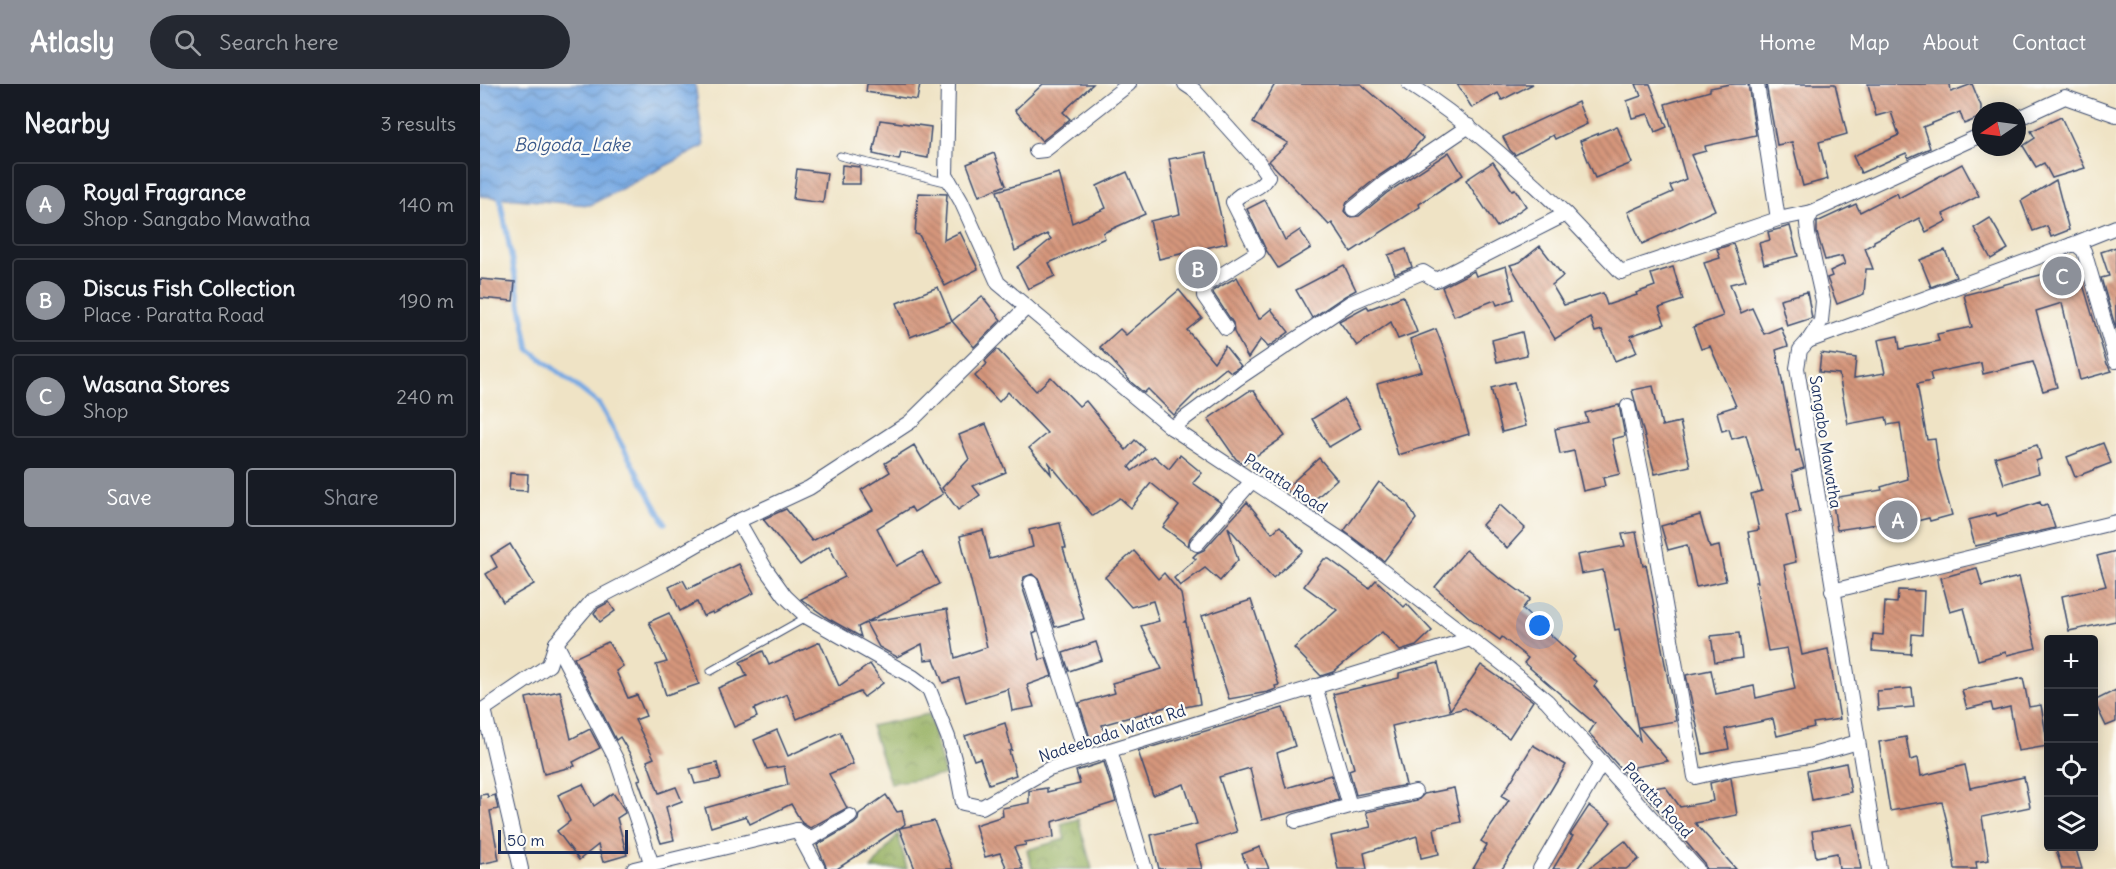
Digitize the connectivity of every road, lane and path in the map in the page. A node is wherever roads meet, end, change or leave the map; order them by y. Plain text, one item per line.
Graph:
1 (948, 84) edge
2 (1130, 84) edge
3 (1185, 84) edge
4 (1409, 84) edge
5 (1757, 84) edge
6 (2026, 115) edge
7 (2116, 115) edge
8 (1469, 126) junction
9 (1972, 139) edge
10 (1036, 151) dead end
11 (840, 156) dead end
12 (951, 183) junction
13 (1353, 209) dead end
14 (1812, 212) junction
15 (1566, 214) junction
16 (1778, 219) junction
17 (2116, 227) edge
18 (2071, 244) junction
19 (1027, 307) junction
20 (1226, 328) dead end
21 (1808, 341) junction
22 (2116, 361) edge
23 (1628, 406) dead end
24 (1172, 428) junction
25 (1252, 481) junction
26 (738, 520) junction
27 (2116, 522) edge
28 (1197, 544) dead end
29 (1031, 583) dead end
30 (1832, 591) junction
31 (807, 617) junction
32 (1470, 639) junction
33 (556, 643) junction
34 (711, 671) dead end
35 (1315, 686) junction
36 (1858, 742) junction
37 (1110, 750) junction
38 (1088, 757) junction
39 (1602, 762) junction
40 (1414, 792) dead end
41 (1350, 806) junction
42 (850, 816) dead end
43 (1296, 821) dead end
44 (796, 830) junction
45 (652, 865) junction
46 (520, 869) edge
47 (634, 869) edge
48 (818, 869) edge
49 (1145, 869) edge
50 (1540, 869) edge
51 (1697, 869) edge
52 (1879, 869) edge

1 - 12 street, Paratta Road
2 - 10 street
3 - 20 street
4 - 8 street
5 - 16 street
6 - 7 street
8 - 13 street
8 - 15 street
9 - 14 street
11 - 12 lane
12 - 19 street, Paratta Road
14 - 16 street
14 - 21 street, Sangabo Mawatha
15 - 16 street
15 - 24 street
17 - 18 street
18 - 21 street
18 - 22 street
19 - 24 street, Paratta Road
19 - 26 street
21 - 30 street, Sangabo Mawatha
23 - 36 street
24 - 25 street, Paratta Road
25 - 28 street
25 - 32 street, Paratta Road
26 - 31 street, Nadeebada Watta Rd
26 - 33 street
27 - 30 street
29 - 38 street
30 - 36 street, Sangabo Mawatha
31 - 34 lane
31 - 38 street, Nadeebada Watta Rd
32 - 35 street, Nadeebada Watta Rd
32 - 39 street, Paratta Road
33 - 45 street
33 - 46 street
35 - 37 street, Nadeebada Watta Rd
35 - 41 street
36 - 52 street, Sangabo Mawatha
37 - 38 street, Nadeebada Watta Rd
37 - 49 street
39 - 50 street
39 - 51 street, Paratta Road
40 - 41 street
41 - 43 street
42 - 44 street
44 - 45 street
44 - 48 street
45 - 47 street

